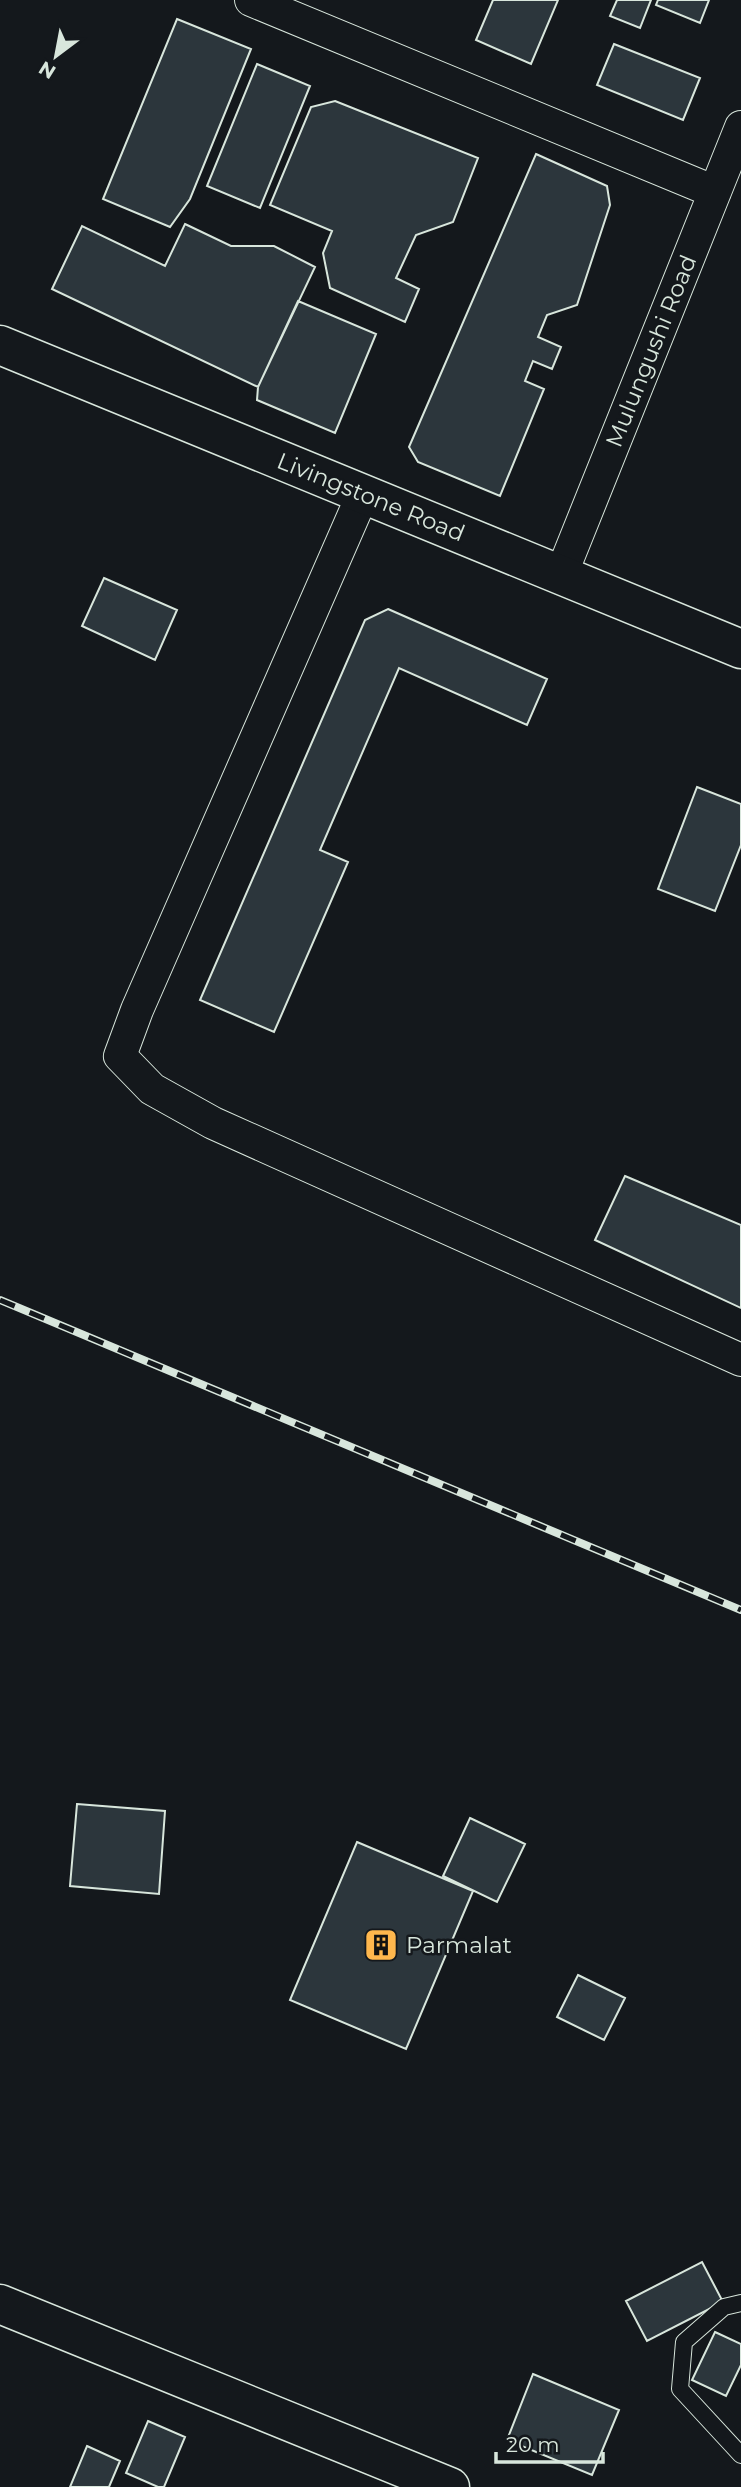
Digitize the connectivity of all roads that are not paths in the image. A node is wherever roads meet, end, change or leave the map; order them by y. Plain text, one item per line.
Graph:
1 (251, 0) edge
2 (741, 127) edge
3 (715, 192) junction
4 (0, 345) edge
5 (363, 494) junction
6 (561, 575) junction
7 (741, 649) edge
8 (741, 1360) edge
9 (0, 2304) edge
10 (741, 2304) edge
11 (741, 2455) edge
12 (450, 2487) edge

1 - 3 street
2 - 3 street, Mulungushi Road
3 - 6 street, Mulungushi Road
4 - 5 main road, Livingstone Road
5 - 6 main road, Livingstone Road
5 - 8 street
6 - 7 main road, Livingstone Road
9 - 12 main road
10 - 11 lane

